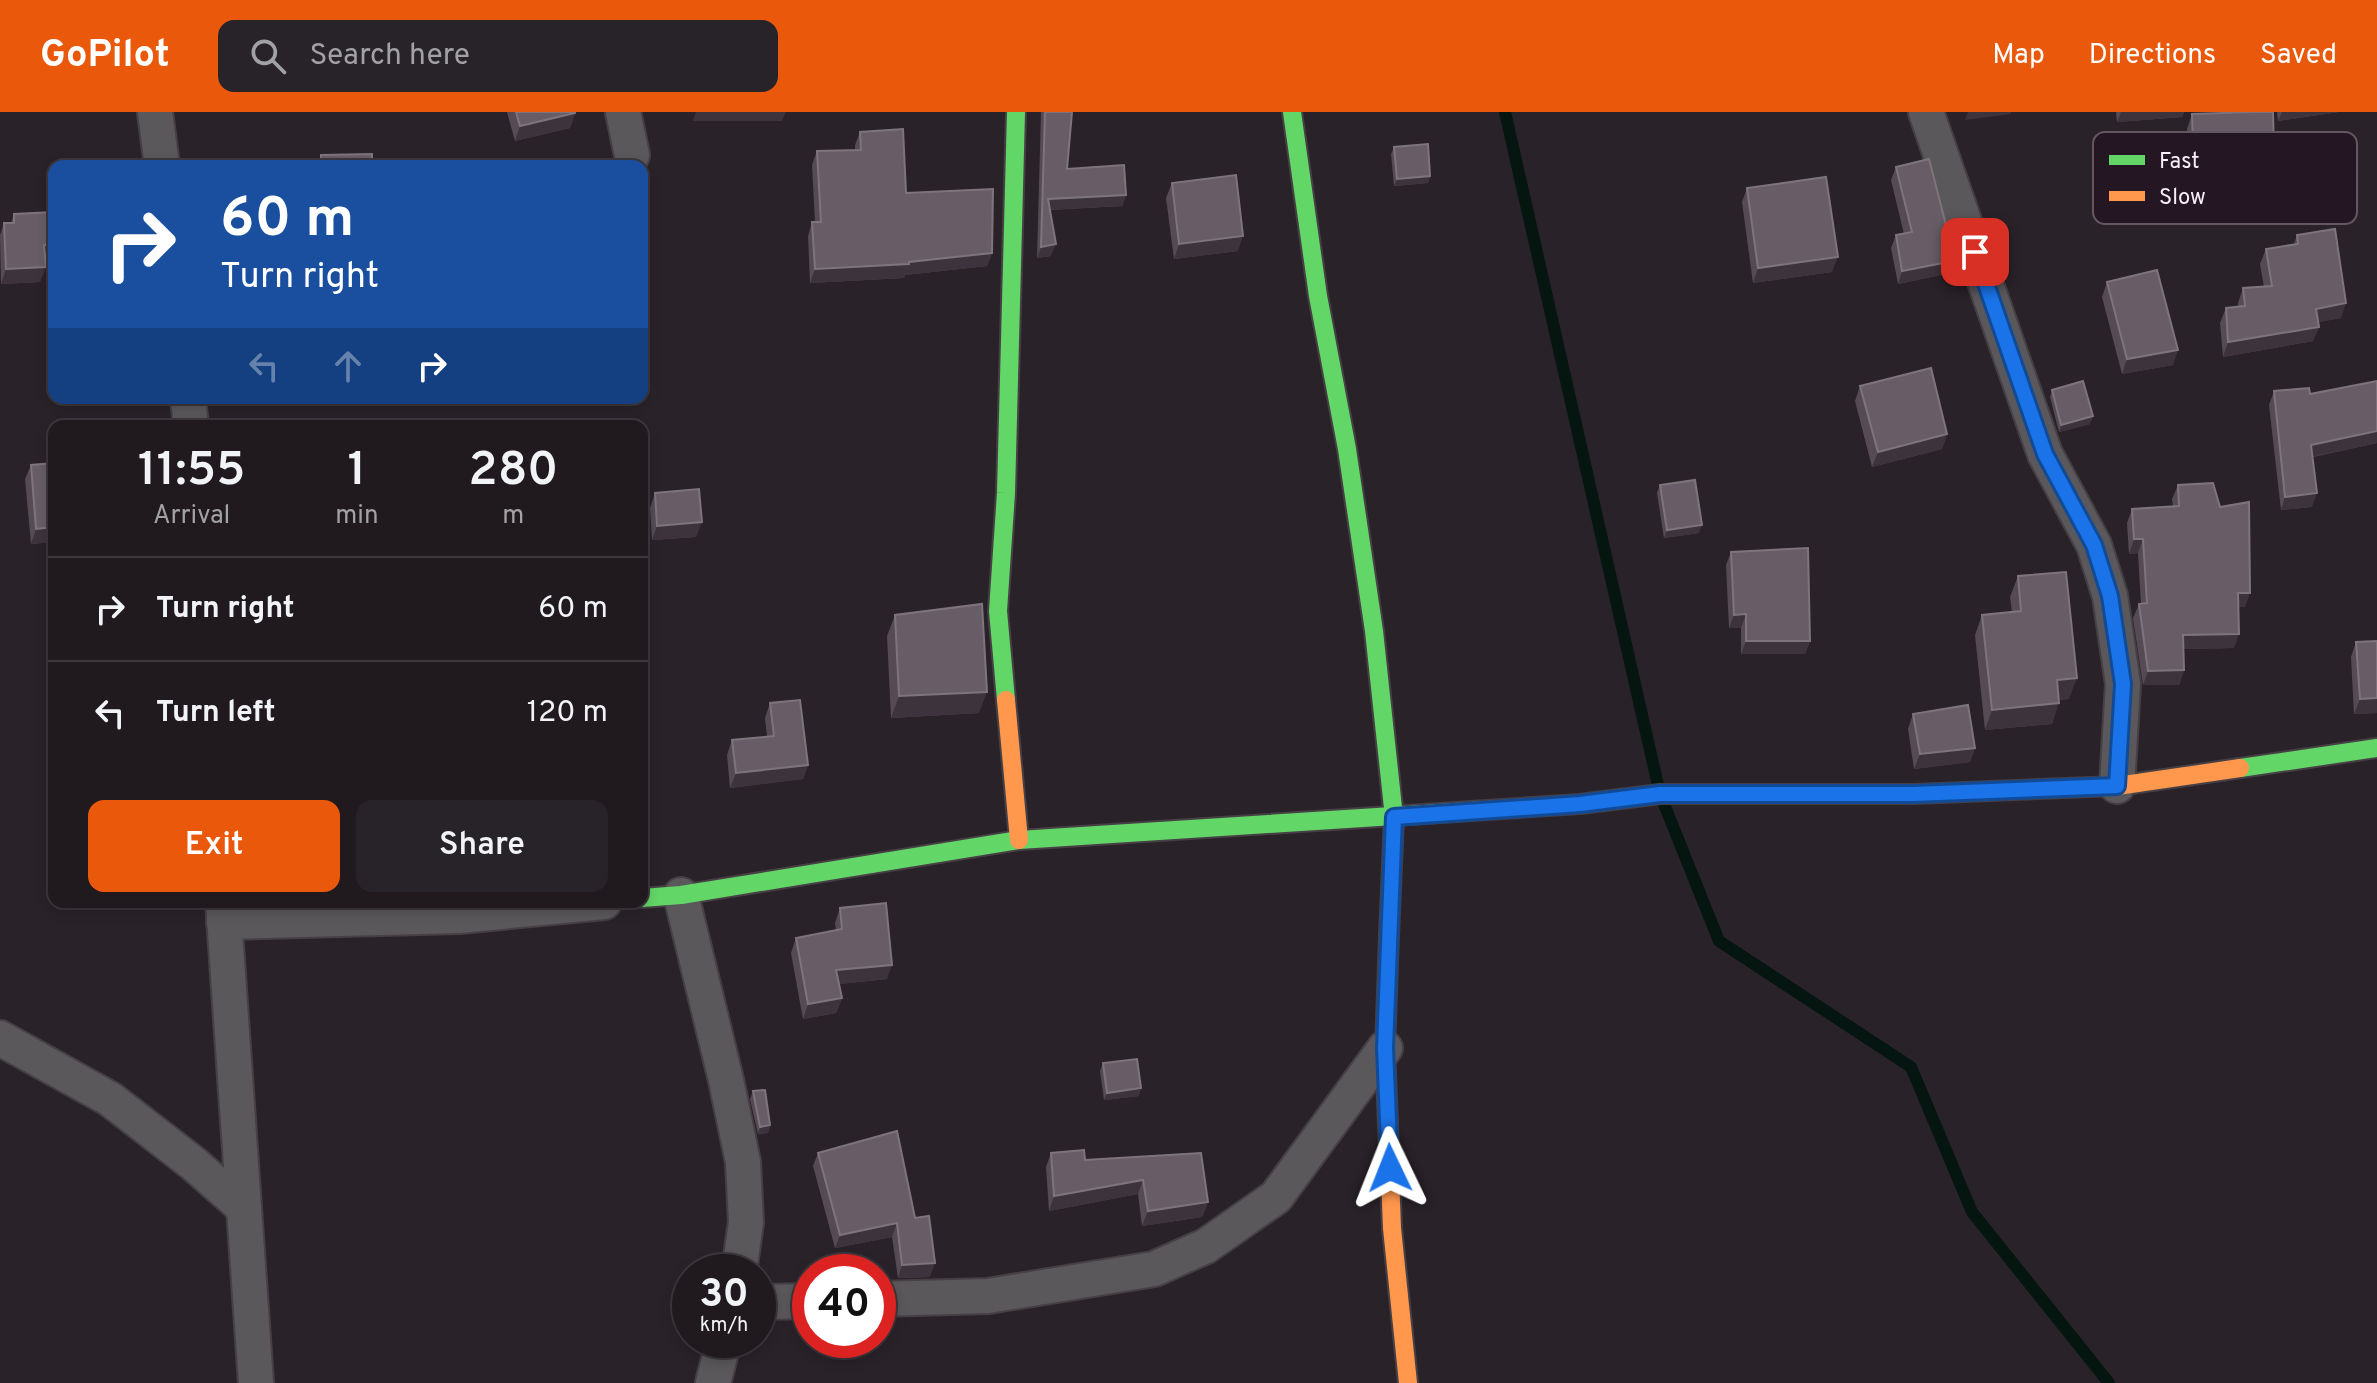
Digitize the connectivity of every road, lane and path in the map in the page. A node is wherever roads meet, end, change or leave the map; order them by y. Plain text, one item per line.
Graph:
1 (155, 112) edge
2 (623, 112) edge
3 (1016, 112) edge
4 (1292, 112) edge
5 (1926, 112) edge
6 (632, 155) dead end
7 (161, 160) edge
8 (2377, 748) edge
9 (2117, 786) junction
10 (1394, 817) junction
11 (1019, 840) junction
12 (681, 895) junction
13 (648, 898) edge
14 (542, 908) edge
15 (224, 912) edge
16 (0, 1038) edge
17 (1385, 1048) junction
18 (244, 1208) junction
19 (742, 1254) edge
20 (896, 1299) edge
21 (719, 1358) edge
22 (256, 1383) edge
23 (713, 1383) edge
24 (1408, 1383) edge

1 - 7 street
2 - 6 street
3 - 11 street
4 - 10 street
5 - 9 street
8 - 9 street
9 - 10 street
10 - 11 street
10 - 17 street
11 - 12 street
12 - 13 street
12 - 19 street
14 - 15 street
15 - 18 street
16 - 18 street
17 - 20 street
17 - 24 street
18 - 22 street
21 - 23 street

